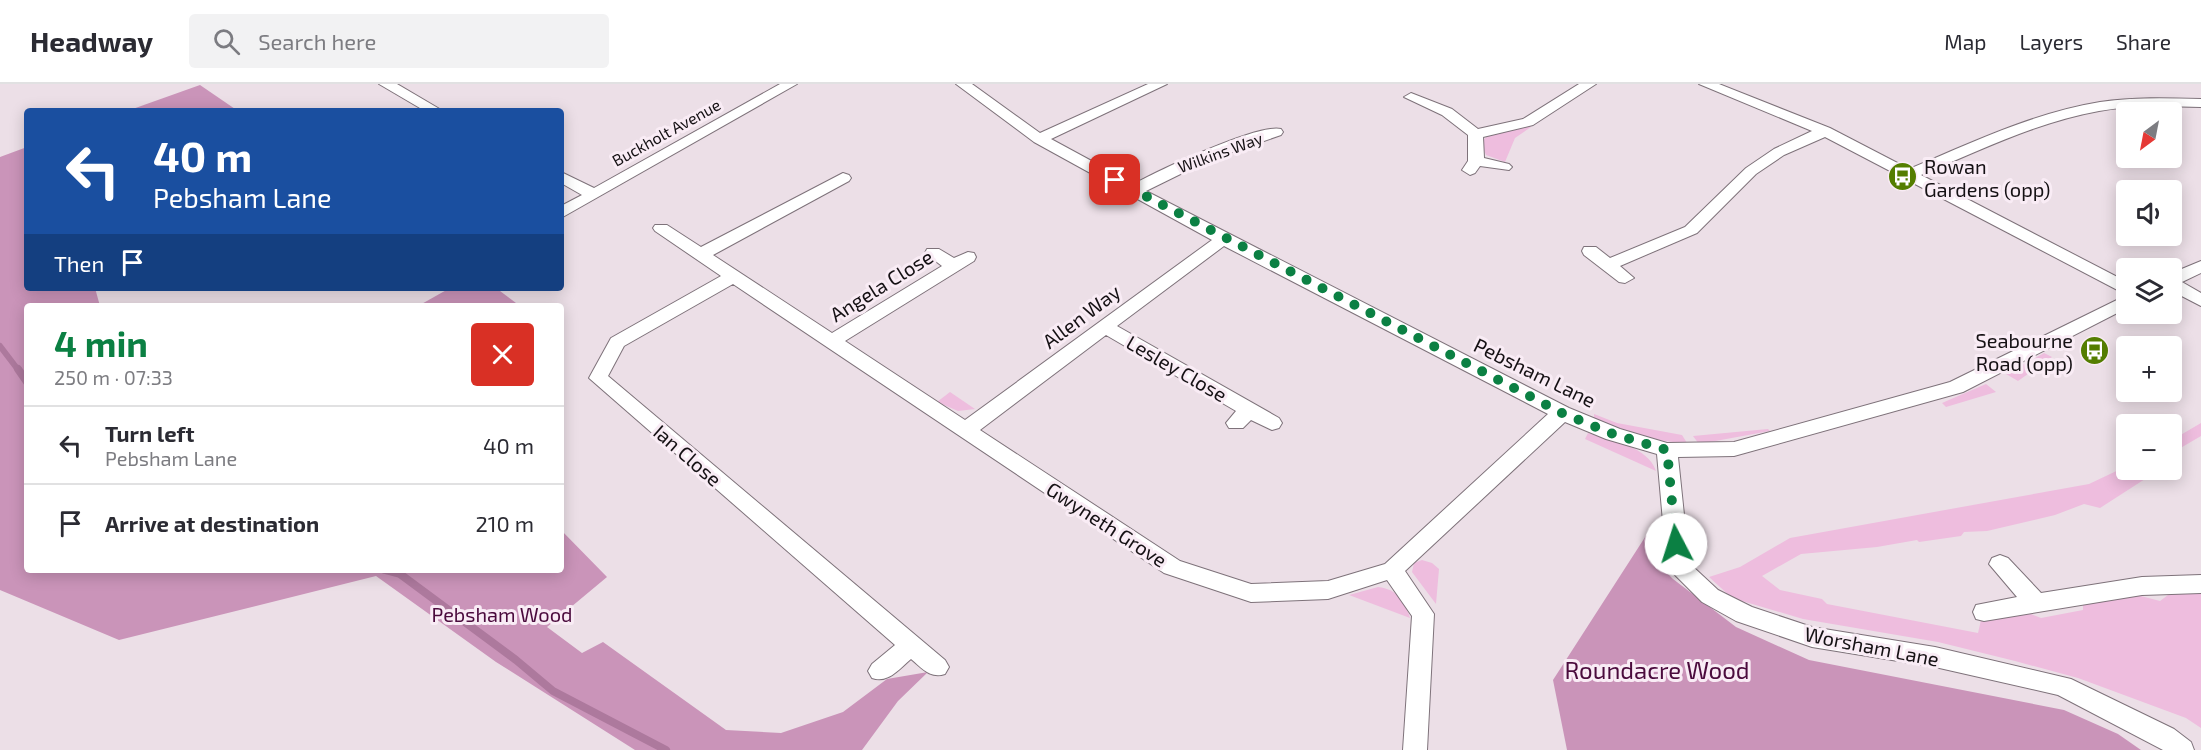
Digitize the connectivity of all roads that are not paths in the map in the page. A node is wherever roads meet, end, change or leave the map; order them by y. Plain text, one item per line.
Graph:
1 (386, 84) edge
2 (790, 84) edge
3 (963, 84) edge
4 (1160, 84) edge
5 (1589, 84) edge
6 (1713, 85) edge
7 (1411, 97) dead end
8 (2201, 103) edge
9 (430, 108) edge
10 (1260, 124) dead end
11 (1825, 131) junction
12 (1475, 134) junction
13 (1040, 139) junction
14 (1504, 167) dead end
15 (1910, 174) junction
16 (843, 178) dead end
17 (564, 179) edge
18 (821, 190) junction
19 (1134, 191) junction
20 (593, 194) junction
21 (838, 200) dead end
22 (564, 211) edge
23 (661, 228) dead end
24 (1223, 239) junction
25 (1590, 251) dead end
26 (701, 254) junction
27 (933, 254) dead end
28 (1607, 265) junction
29 (2201, 266) edge
30 (734, 276) junction
31 (2182, 276) edge
32 (1625, 278) dead end
33 (2116, 283) edge
34 (2182, 288) edge
35 (2201, 300) edge
36 (2116, 307) edge
37 (1105, 327) junction
38 (832, 341) junction
39 (1562, 413) junction
40 (1272, 423) dead end
41 (966, 430) junction
42 (1667, 450) junction
43 (2000, 564) dead end
44 (1392, 570) junction
45 (2201, 584) edge
46 (2036, 603) junction
47 (1984, 612) dead end
48 (911, 645) junction
49 (937, 667) dead end
50 (880, 671) dead end
51 (1415, 750) edge
52 (2182, 750) edge

1 - 9 street
2 - 20 street, Buckholt Avenue
3 - 13 street, Pebsham Lane
4 - 13 street
5 - 12 street
6 - 11 street
7 - 12 street
8 - 15 street
10 - 19 street, Wilkins Way
11 - 15 street
11 - 28 street
12 - 14 street
13 - 19 street, Pebsham Lane
15 - 33 street
16 - 18 street
17 - 20 street
18 - 21 street
18 - 26 street
19 - 24 street, Pebsham Lane
20 - 22 street, Buckholt Avenue
23 - 26 street, Gwyneth Grove
24 - 37 street, Allen Way
24 - 39 street, Pebsham Lane
25 - 28 street
26 - 30 street, Gwyneth Grove
27 - 38 street, Angela Close
28 - 32 street
29 - 31 street
30 - 38 street, Gwyneth Grove
30 - 48 street, Ian Close
34 - 35 street
36 - 42 street, Pebsham Lane
37 - 40 street, Lesley Close
37 - 41 street, Allen Way
38 - 41 street, Gwyneth Grove
39 - 42 street, Pebsham Lane
39 - 44 street, Gwyneth Grove
41 - 44 street, Gwyneth Grove
42 - 52 street, Worsham Lane
43 - 46 street
44 - 51 street
45 - 46 street
46 - 47 street
48 - 49 street, Ian Close
48 - 50 street

